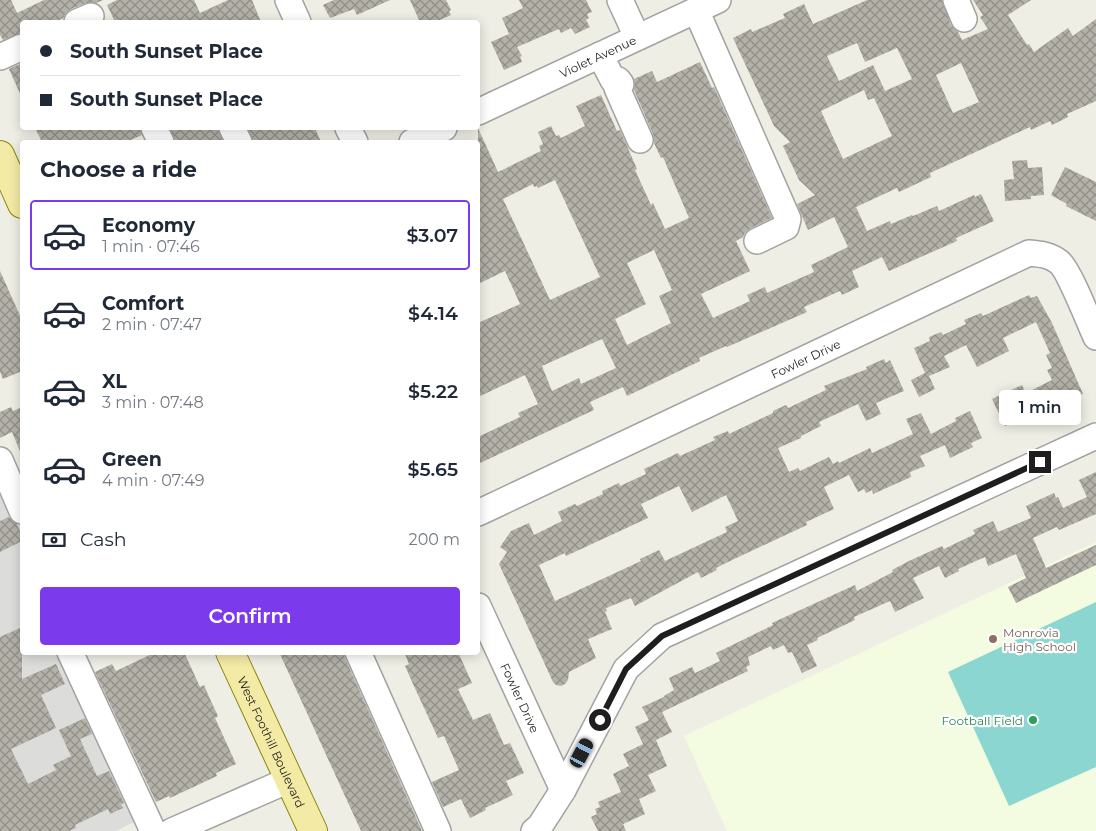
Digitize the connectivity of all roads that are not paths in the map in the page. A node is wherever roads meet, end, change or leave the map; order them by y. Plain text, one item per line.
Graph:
1 (288, 0) edge
2 (620, 0) edge
3 (707, 5) edge
4 (297, 20) edge
5 (637, 37) junction
6 (20, 48) edge
7 (600, 55) junction
8 (0, 57) edge
9 (480, 111) edge
10 (439, 130) edge
11 (417, 140) edge
12 (640, 140) dead end
13 (0, 156) edge
14 (13, 196) edge
15 (757, 241) dead end
16 (1096, 337) edge
17 (1096, 436) edge
18 (8, 472) edge
19 (20, 505) edge
20 (480, 512) edge
21 (480, 610) edge
22 (71, 655) edge
23 (231, 655) edge
24 (359, 655) edge
25 (289, 780) junction
26 (563, 790) junction
27 (153, 831) edge
28 (172, 831) edge
29 (313, 831) edge
30 (438, 831) edge
31 (534, 831) edge

1 - 4 street
2 - 5 street
3 - 5 street, Violet Avenue
3 - 15 street
5 - 7 street, Violet Avenue
6 - 8 street
7 - 9 street, Violet Avenue
7 - 12 street
10 - 11 street
13 - 14 main road
16 - 20 street, Fowler Drive
17 - 26 street
18 - 19 street
21 - 26 street, Fowler Drive
22 - 27 street
23 - 25 main road, West Foothill Boulevard
24 - 30 street
25 - 28 street
25 - 29 main road, West Foothill Boulevard
26 - 31 street

